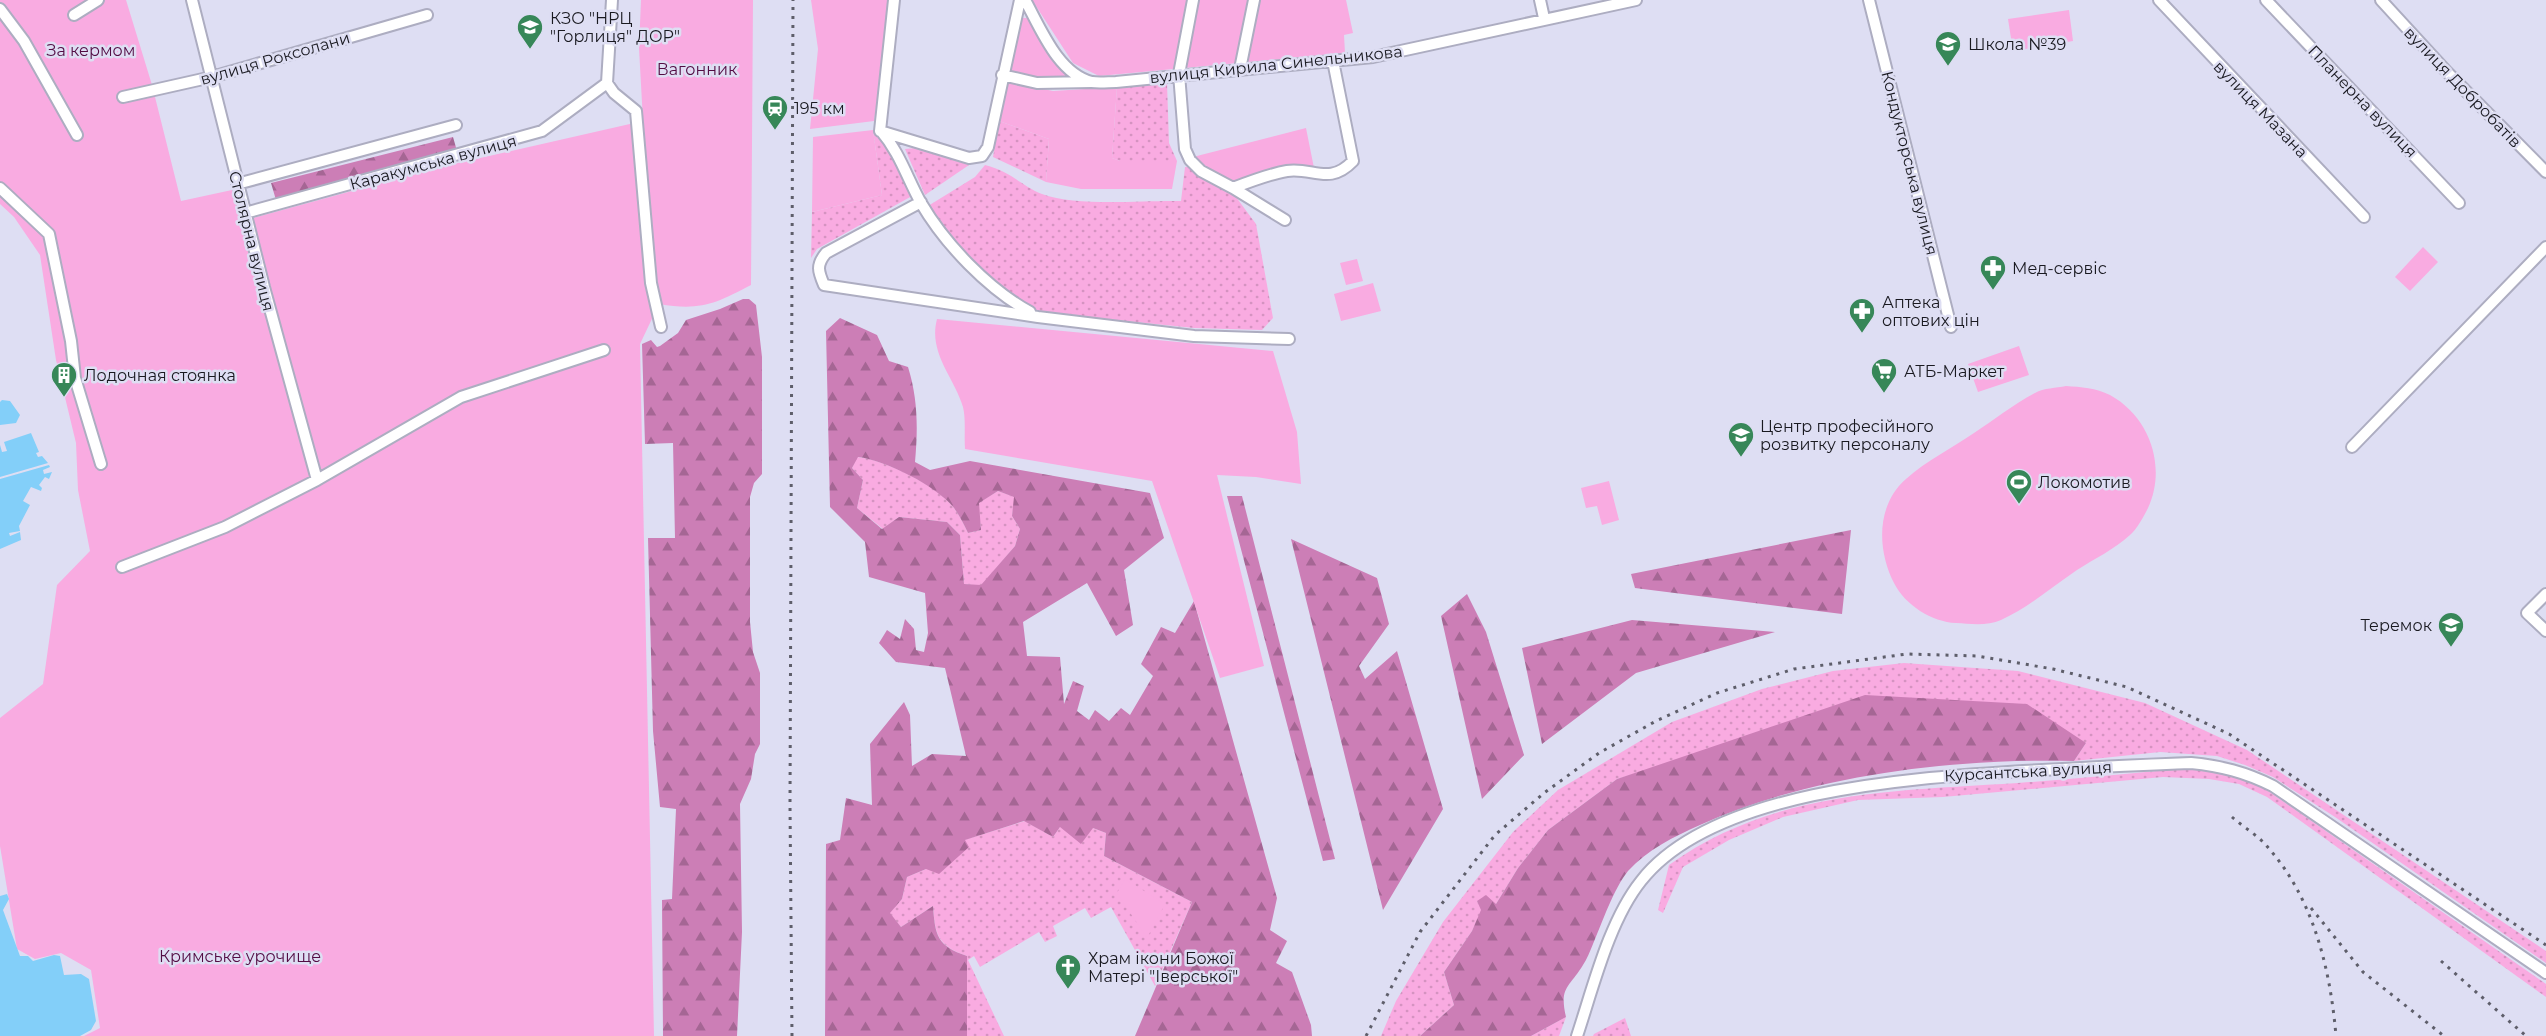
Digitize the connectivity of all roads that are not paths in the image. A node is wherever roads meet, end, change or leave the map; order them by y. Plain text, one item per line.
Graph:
1 (98, 0) edge
2 (192, 0) edge
3 (612, 0) edge
4 (894, 0) edge
5 (1020, 0) edge
6 (1025, 0) edge
7 (1193, 0) edge
8 (1254, 0) edge
9 (1540, 0) edge
10 (1636, 0) edge
11 (1869, 0) edge
12 (2159, 0) edge
13 (2266, 0) edge
14 (2381, 0) edge
15 (0, 9) edge
16 (74, 15) dead end
17 (427, 15) dead end
18 (1544, 18) junction
19 (1333, 61) junction
20 (1240, 69) junction
21 (1002, 75) junction
22 (1179, 75) junction
23 (212, 77) junction
24 (1091, 82) junction
25 (607, 83) junction
26 (123, 97) dead end
27 (456, 125) dead end
28 (880, 131) junction
29 (77, 135) dead end
30 (2546, 172) edge
31 (237, 184) junction
32 (0, 188) edge
33 (1233, 188) junction
34 (921, 202) junction
35 (2459, 203) dead end
36 (245, 213) junction
37 (2364, 217) dead end
38 (1285, 220) dead end
39 (2546, 247) edge
40 (1038, 316) junction
41 (661, 327) dead end
42 (1951, 327) dead end
43 (1289, 339) dead end
44 (604, 350) dead end
45 (2352, 447) dead end
46 (101, 464) dead end
47 (316, 480) junction
48 (122, 567) dead end
49 (2546, 594) edge
50 (2546, 631) edge
51 (2546, 973) edge
52 (1577, 1036) edge

1 - 16 street
2 - 23 street, Столярна вулиця
3 - 25 street
4 - 28 street
5 - 21 street
6 - 24 street
7 - 22 street
8 - 20 street
9 - 18 street
10 - 18 street, вулиця Кирила Синельникова
11 - 42 street, Кондукторська вулиця
12 - 37 street, вулиця Мазана
13 - 35 street, Планерна вулиця
14 - 30 street, вулиця Добробатів
15 - 29 street
17 - 23 street, вулиця Роксолани
18 - 19 street, вулиця Кирила Синельникова
19 - 20 street, вулиця Кирила Синельникова
19 - 33 street
20 - 22 street, вулиця Кирила Синельникова
21 - 24 street, вулиця Кирила Синельникова
21 - 28 street
22 - 24 street, вулиця Кирила Синельникова
22 - 33 street
23 - 26 street, вулиця Роксолани
23 - 31 street, Столярна вулиця
25 - 36 street, Каракумська вулиця
25 - 41 street
27 - 31 street, Каракумська вулиця
28 - 34 street
31 - 36 street, Столярна вулиця
32 - 46 street
33 - 38 street
34 - 40 street
34 - 40 street
36 - 47 street, Столярна вулиця
39 - 45 street
40 - 43 street
44 - 47 street
47 - 48 street
49 - 50 street
51 - 52 street, Курсантська вулиця

